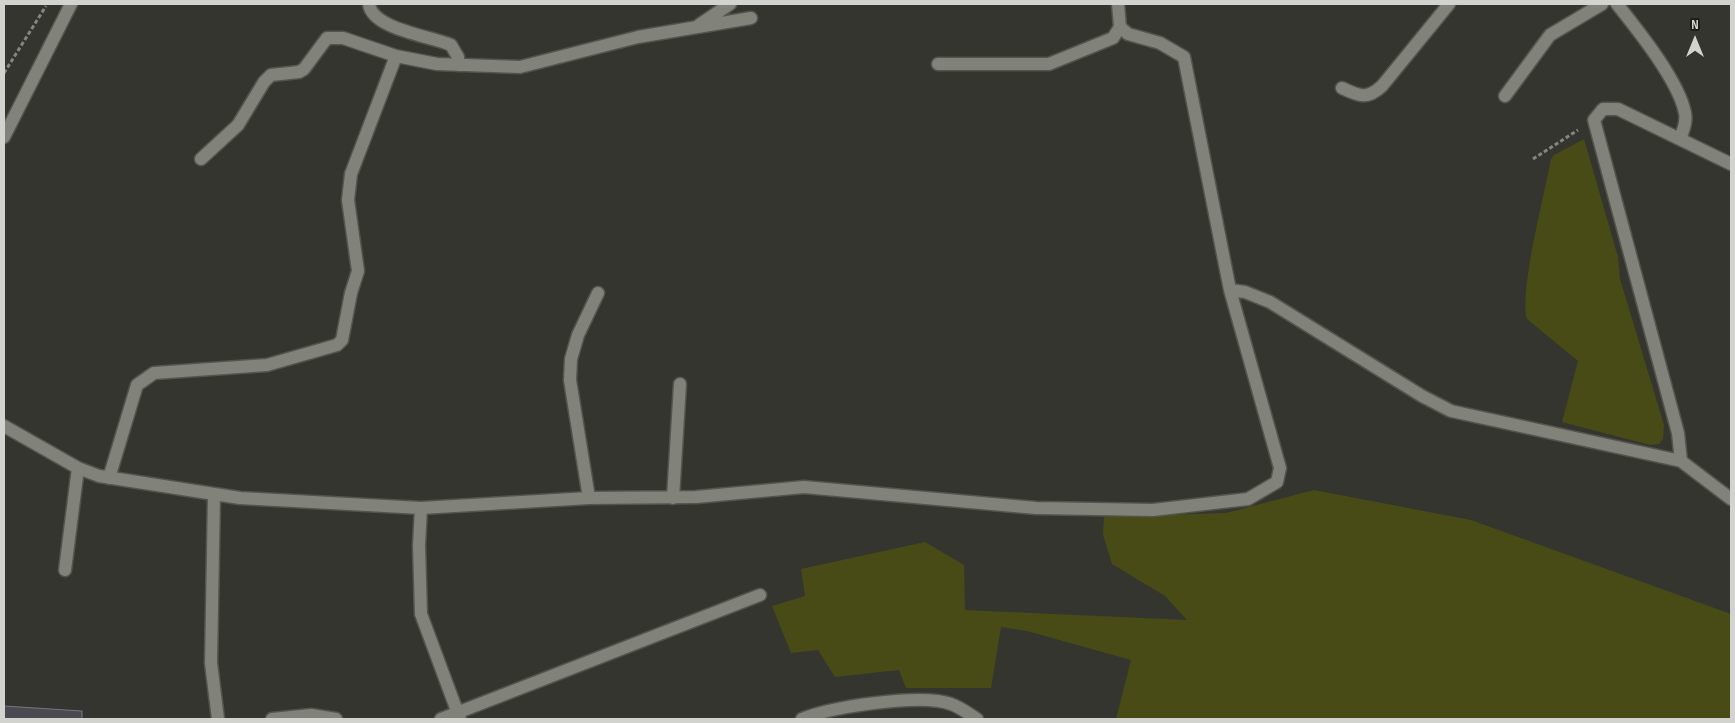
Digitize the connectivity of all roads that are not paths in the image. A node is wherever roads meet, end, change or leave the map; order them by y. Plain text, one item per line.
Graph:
1 (71, 4) edge
2 (369, 4) edge
3 (730, 4) edge
4 (1118, 4) edge
5 (1449, 4) edge
6 (1602, 4) edge
7 (1617, 4) edge
8 (751, 18) dead end
9 (694, 27) junction
10 (1120, 27) junction
11 (396, 56) junction
12 (938, 64) dead end
13 (458, 65) junction
14 (1342, 88) dead end
15 (1505, 96) dead end
16 (4, 137) edge
17 (1680, 139) junction
18 (201, 158) dead end
19 (1731, 164) edge
20 (1230, 290) junction
21 (598, 294) dead end
22 (680, 384) dead end
23 (4, 426) edge
24 (1682, 461) junction
25 (78, 468) junction
26 (109, 478) junction
27 (214, 495) junction
28 (589, 498) junction
29 (673, 498) junction
30 (1731, 500) edge
31 (421, 508) junction
32 (65, 570) dead end
33 (760, 595) dead end
34 (459, 717) edge
35 (218, 719) edge
36 (272, 719) edge
37 (336, 719) edge
38 (441, 719) edge
39 (802, 719) edge
40 (978, 719) edge

1 - 16 street
2 - 13 street
3 - 9 street
4 - 10 street
5 - 14 street
6 - 15 street
7 - 17 street
8 - 9 street
9 - 13 street
10 - 12 street
10 - 20 street
11 - 13 street
11 - 18 street
11 - 26 street
17 - 19 street
17 - 24 street
20 - 24 street
20 - 29 street
21 - 28 street
22 - 29 street
23 - 25 street
24 - 30 street
25 - 26 street
25 - 32 street
26 - 27 street
27 - 31 street
27 - 35 street
28 - 29 street
28 - 31 street
31 - 34 street
33 - 34 street
34 - 38 street
36 - 37 street
39 - 40 street

